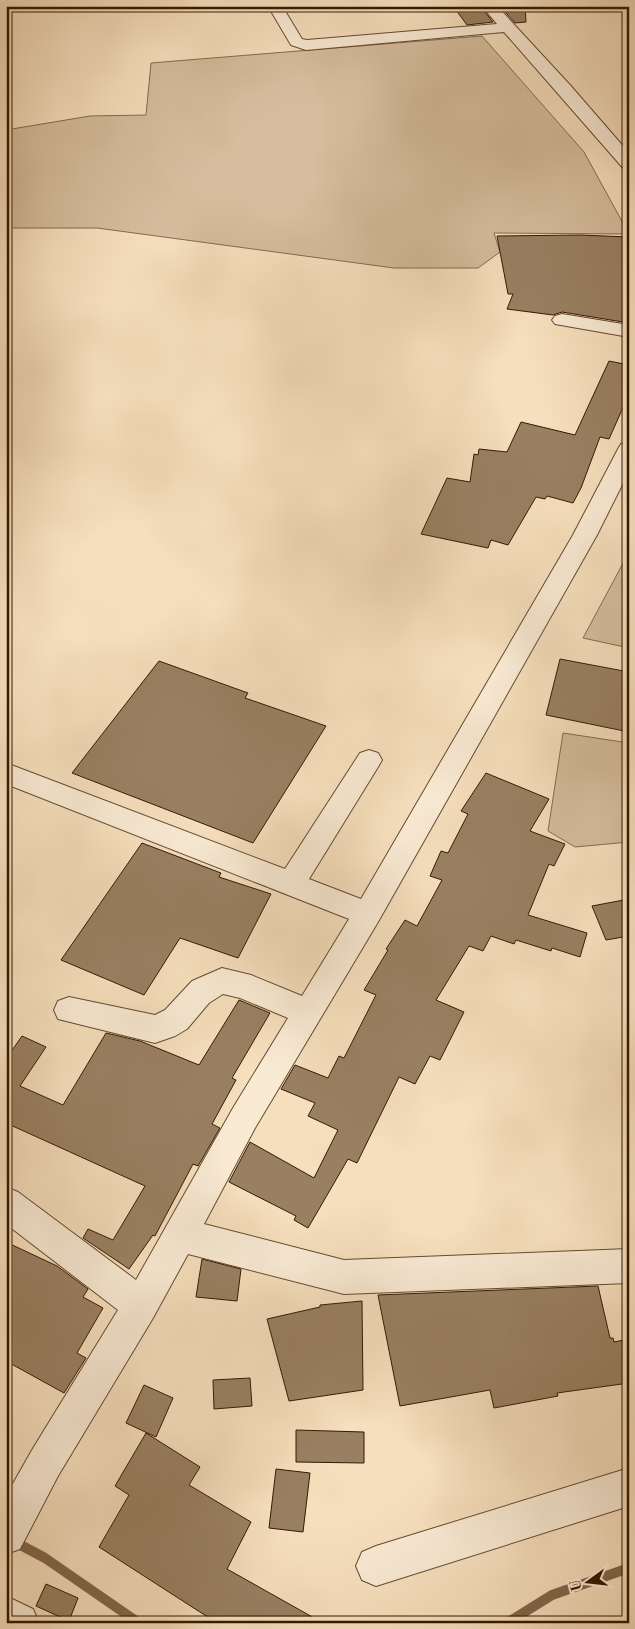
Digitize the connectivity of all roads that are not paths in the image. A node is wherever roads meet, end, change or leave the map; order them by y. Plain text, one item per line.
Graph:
1 (274, 6) edge
2 (489, 6) edge
3 (508, 27) junction
4 (629, 164) edge
5 (562, 320) dead end
6 (629, 331) edge
7 (629, 448) edge
8 (369, 760) dead end
9 (6, 773) edge
10 (290, 885) junction
11 (368, 914) junction
12 (68, 1010) dead end
13 (308, 1013) junction
14 (6, 1203) edge
15 (180, 1235) junction
16 (629, 1266) edge
17 (141, 1306) junction
18 (629, 1487) edge
19 (11, 1527) edge
20 (376, 1566) dead end
21 (6, 1616) edge
22 (19, 1623) edge

1 - 3 street
2 - 3 street
3 - 4 street
5 - 6 street
7 - 11 street
8 - 10 street
9 - 10 street
10 - 11 street
11 - 13 street
12 - 13 street
13 - 15 street
14 - 17 street
15 - 16 street
15 - 17 street
17 - 19 street
18 - 20 street
21 - 22 street

